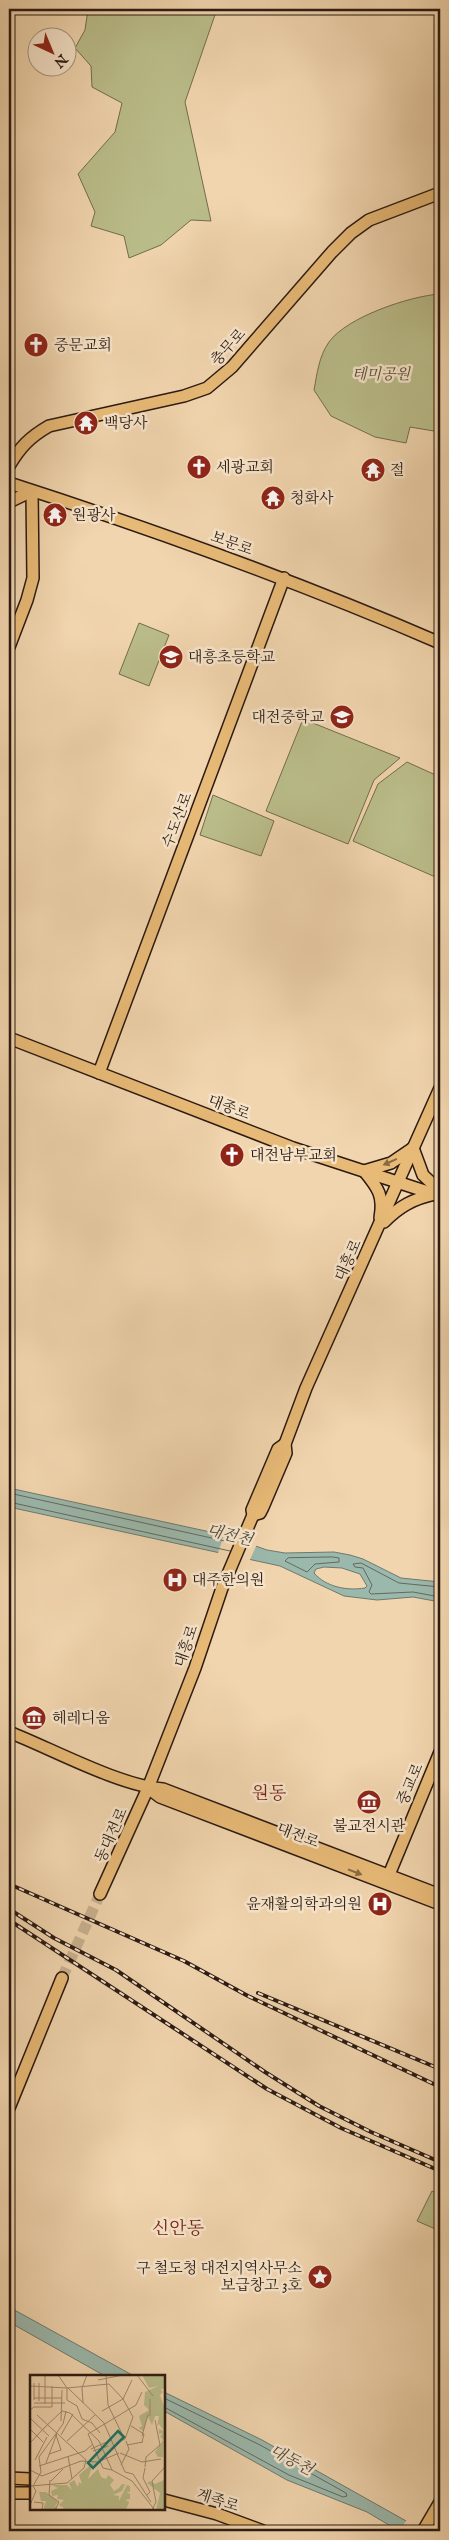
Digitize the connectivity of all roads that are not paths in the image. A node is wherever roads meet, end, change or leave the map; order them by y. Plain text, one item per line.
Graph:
1 (440, 193) edge
2 (9, 466) edge
3 (9, 483) edge
4 (32, 491) junction
5 (9, 502) edge
6 (284, 578) junction
7 (440, 643) edge
8 (9, 647) edge
9 (9, 1038) edge
10 (99, 1073) junction
11 (440, 1088) edge
12 (413, 1148) junction
13 (364, 1171) junction
14 (399, 1183) junction
15 (439, 1194) edge
16 (378, 1228) junction
17 (9, 1732) edge
18 (440, 1752) edge
19 (148, 1788) junction
20 (387, 1879) junction
21 (100, 1894) tunnel mouth
22 (440, 1895) edge
23 (440, 1904) edge
24 (62, 1978) tunnel mouth
25 (9, 2108) edge
26 (9, 2478) edge
27 (30, 2479) edge
28 (9, 2486) edge
29 (30, 2487) edge
30 (9, 2493) edge
31 (30, 2493) edge
32 (9, 2500) edge
33 (165, 2500) edge
34 (30, 2501) edge
35 (440, 2502) edge
36 (263, 2531) edge
37 (423, 2531) edge

1 - 2 main road, 충무로
3 - 4 main road, 보문로
4 - 5 main road
4 - 6 main road, 보문로
4 - 8 main road
6 - 7 main road, 보문로
6 - 10 main road, 수도산로
9 - 10 main road, 대종로
10 - 13 main road, 대종로
11 - 12 main road, 대흥로
12 -> 13 main road
12 - 14 main road, 대흥로
12 - 15 main road
13 - 14 main road, 대종로
13 - 16 main road
14 - 15 main road, 대종로
14 - 16 main road, 대흥로
15 - 16 main road
16 - 19 main road, 대흥로
17 - 19 main road, 대전로
18 - 20 main road, 중교로
19 - 20 main road, 대전로
19 - 21 main road, 동대전로
20 - 22 main road, 대전로
20 - 23 main road, 대전로
24 - 25 main road
26 - 27 main road
28 - 29 main road
30 - 31 main road
32 - 34 main road
33 - 36 main road, 계족로
35 - 37 main road

